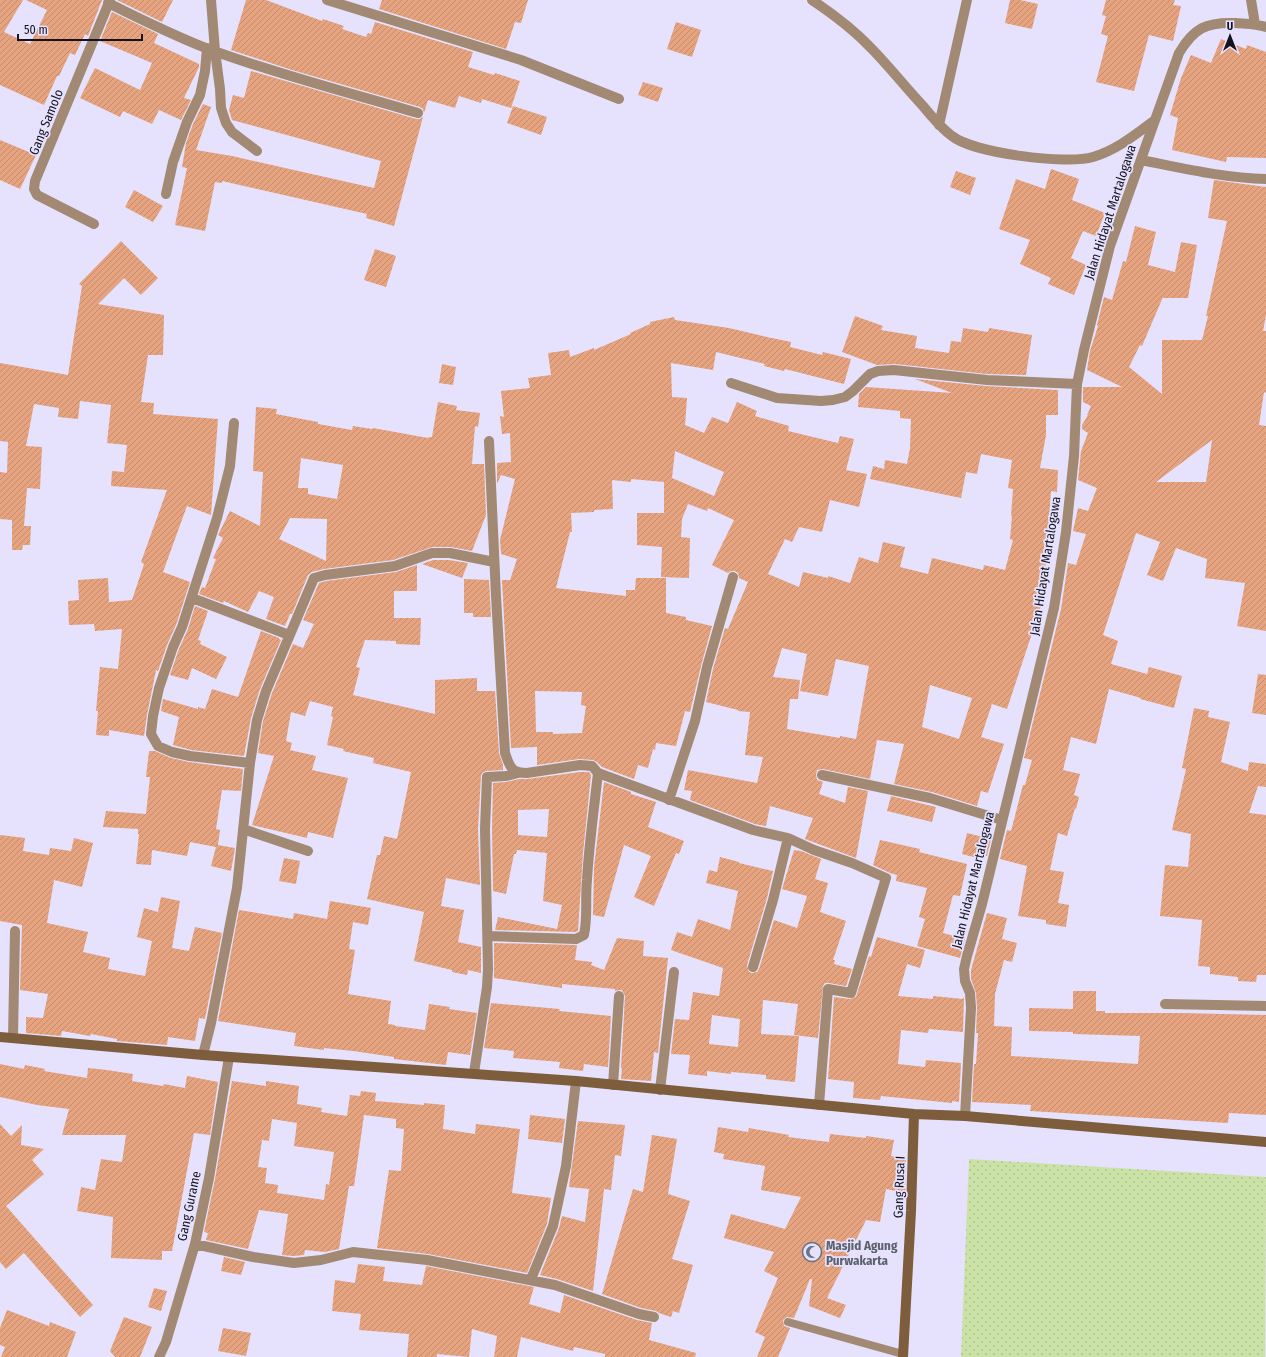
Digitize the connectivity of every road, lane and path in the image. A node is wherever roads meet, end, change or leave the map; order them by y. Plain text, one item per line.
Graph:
1 (211, 0) edge
2 (327, 0) edge
3 (812, 0) edge
4 (967, 0) edge
5 (1251, 0) edge
6 (109, 2) edge
7 (1255, 24) junction
8 (1266, 27) edge
9 (211, 50) junction
10 (619, 99) dead end
11 (418, 113) dead end
12 (1155, 120) junction
13 (939, 125) junction
14 (257, 151) dead end
15 (1140, 160) junction
16 (1266, 179) edge
17 (166, 194) dead end
18 (94, 224) dead end
19 (731, 383) dead end
20 (1077, 384) junction
21 (234, 423) dead end
22 (489, 441) dead end
23 (494, 562) junction
24 (733, 577) dead end
25 (192, 598) junction
26 (289, 636) junction
27 (250, 763) junction
28 (518, 773) junction
29 (598, 773) junction
30 (822, 775) dead end
31 (670, 800) junction
32 (1002, 820) junction
33 (243, 829) junction
34 (788, 838) junction
35 (308, 851) dead end
36 (15, 931) dead end
37 (488, 936) junction
38 (753, 967) dead end
39 (674, 972) dead end
40 (619, 996) dead end
41 (1165, 1004) dead end
42 (1266, 1006) edge
43 (0, 1037) edge
44 (13, 1038) junction
45 (203, 1055) junction
46 (229, 1057) junction
47 (474, 1073) junction
48 (576, 1081) junction
49 (613, 1085) junction
50 (660, 1090) junction
51 (819, 1105) junction
52 (914, 1114) junction
53 (965, 1116) junction
54 (1266, 1142) edge
55 (195, 1244) junction
56 (532, 1279) junction
57 (654, 1317) dead end
58 (788, 1322) dead end
59 (903, 1356) edge
60 (159, 1357) edge

1 - 9 street
2 - 10 street
3 - 13 street
4 - 13 street
5 - 7 street
6 - 9 street
6 - 18 street, Gang Samolo
7 - 8 street, Jalan Hidayat Martalogawa
7 - 12 street, Jalan Hidayat Martalogawa
9 - 11 street
9 - 14 street
9 - 17 street
12 - 13 street
12 - 15 street, Jalan Hidayat Martalogawa
15 - 16 street
15 - 20 street, Jalan Hidayat Martalogawa
19 - 20 street
20 - 32 street, Jalan Hidayat Martalogawa
21 - 25 street
22 - 23 street
23 - 26 street
23 - 28 street
24 - 31 street
25 - 26 street
25 - 27 street
26 - 27 street
27 - 33 street
28 - 29 street
28 - 37 street
29 - 31 street
29 - 37 street
30 - 32 street
31 - 34 street
32 - 53 street, Jalan Hidayat Martalogawa
33 - 35 street
33 - 45 street
34 - 38 street
34 - 51 street
36 - 44 street
37 - 47 street
39 - 50 street
40 - 49 street
41 - 42 street
43 - 44 street
44 - 45 street
45 - 46 street
46 - 47 street
46 - 55 street, Gang Gurame
47 - 48 street
48 - 49 street
48 - 56 street
49 - 50 street
50 - 51 street
51 - 52 street
52 - 53 street
52 - 59 street, Gang Rusa I
53 - 54 street
55 - 56 street
55 - 60 street, Gang Gurame
56 - 57 street
58 - 59 lane

